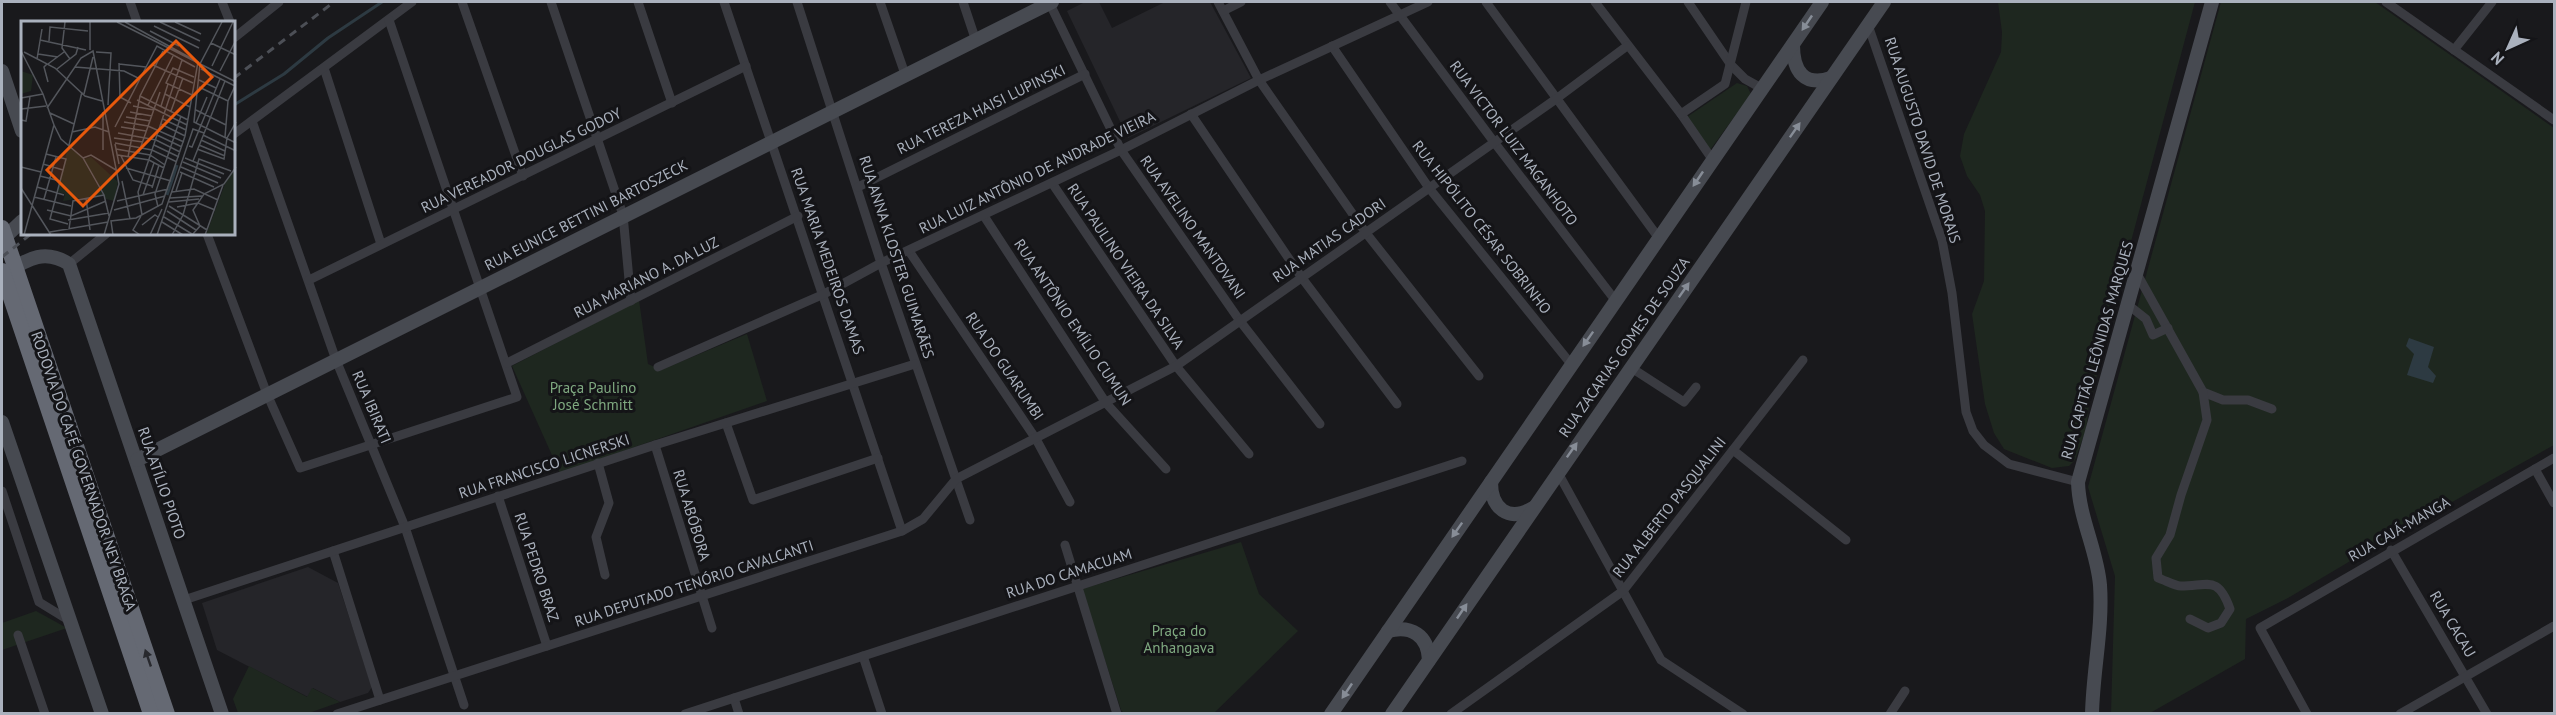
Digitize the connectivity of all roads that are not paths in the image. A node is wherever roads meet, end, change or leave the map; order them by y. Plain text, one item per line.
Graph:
1 (130, 2) edge
2 (222, 2) edge
3 (279, 2) edge
4 (412, 2) edge
5 (462, 2) edge
6 (551, 2) edge
7 (638, 2) edge
8 (724, 2) edge
9 (798, 2) edge
10 (880, 2) edge
11 (963, 2) edge
12 (1050, 2) edge
13 (1241, 2) edge
14 (1390, 2) edge
15 (1428, 2) edge
16 (1486, 2) edge
17 (1595, 2) edge
18 (1688, 2) edge
19 (1746, 2) edge
20 (1822, 2) edge
21 (1884, 2) edge
22 (2212, 2) edge
23 (2386, 2) edge
24 (2492, 2) edge
25 (1221, 6) edge
26 (1399, 16) junction
27 (389, 20) junction
28 (137, 21) edge
29 (230, 21) edge
30 (1868, 25) junction
31 (236, 34) edge
32 (975, 38) junction
33 (1792, 45) junction
34 (1332, 46) junction
35 (1627, 46) junction
36 (2454, 50) junction
37 (1731, 64) junction
38 (746, 66) junction
39 (324, 68) junction
40 (2, 71) edge
41 (905, 74) junction
42 (1085, 74) junction
43 (1831, 78) junction
44 (1745, 79) junction
45 (1259, 80) junction
46 (1725, 84) junction
47 (1762, 89) junction
48 (1556, 99) junction
49 (672, 103) junction
50 (833, 109) junction
51 (1191, 114) junction
52 (1681, 114) junction
53 (2554, 120) edge
54 (252, 121) junction
55 (21, 128) edge
56 (236, 133) edge
57 (597, 140) junction
58 (772, 140) junction
59 (1494, 142) junction
60 (1121, 150) junction
61 (1712, 159) junction
62 (523, 176) junction
63 (1052, 183) junction
64 (858, 187) junction
65 (1429, 188) junction
66 (455, 210) junction
67 (623, 215) junction
68 (798, 216) junction
69 (984, 216) junction
70 (21, 222) edge
71 (2, 228) edge
72 (1366, 233) junction
73 (104, 236) edge
74 (208, 236) edge
75 (1658, 237) junction
76 (2, 240) edge
77 (381, 244) junction
78 (909, 251) junction
79 (881, 263) junction
80 (69, 264) junction
81 (2136, 272) junction
82 (1302, 278) junction
83 (8, 279) edge
84 (309, 280) junction
85 (480, 287) junction
86 (824, 294) junction
87 (1615, 300) junction
88 (632, 301) junction
89 (2127, 304) junction
90 (2160, 312) junction
91 (2146, 319) junction
92 (1240, 321) junction
93 (2168, 328) junction
94 (336, 360) junction
95 (1803, 360) dead end
96 (507, 363) junction
97 (915, 364) junction
98 (1571, 364) junction
99 (1176, 366) junction
100 (658, 367) dead end
101 (1630, 367) junction
102 (1479, 376) dead end
103 (854, 383) junction
104 (1696, 387) dead end
105 (2203, 393) junction
106 (267, 394) junction
107 (1106, 403) junction
108 (1397, 404) dead end
109 (2272, 409) dead end
110 (2, 422) edge
111 (726, 423) junction
112 (1320, 424) dead end
113 (1036, 439) junction
114 (372, 445) junction
115 (655, 445) junction
116 (1733, 450) junction
117 (1250, 454) dead end
118 (878, 458) junction
119 (2554, 458) edge
120 (137, 460) junction
121 (1462, 461) dead end
122 (598, 464) junction
123 (1166, 469) dead end
124 (2535, 469) junction
125 (1557, 471) junction
126 (956, 479) junction
127 (1491, 482) junction
128 (2078, 482) junction
129 (2, 491) edge
130 (498, 496) junction
131 (1070, 502) dead end
132 (2554, 504) edge
133 (1533, 508) junction
134 (970, 520) dead end
135 (405, 527) junction
136 (902, 531) junction
137 (1846, 540) dead end
138 (1065, 545) dead end
139 (2391, 550) junction
140 (333, 551) junction
141 (605, 575) dead end
142 (1077, 586) junction
143 (1623, 591) junction
144 (702, 597) junction
145 (184, 600) junction
146 (2190, 620) dead end
147 (70, 621) junction
148 (2554, 626) edge
149 (712, 628) dead end
150 (1388, 630) junction
151 (18, 635) dead end
152 (547, 646) junction
153 (862, 656) junction
154 (1429, 660) junction
155 (454, 676) junction
156 (2466, 677) junction
157 (1905, 691) dead end
158 (734, 698) junction
159 (380, 700) junction
160 (465, 705) dead end
161 (1118, 713) edge
162 (45, 714) edge
163 (102, 714) edge
164 (151, 714) edge
165 (167, 714) edge
166 (222, 714) edge
167 (337, 714) edge
168 (685, 714) edge
169 (739, 714) edge
170 (882, 714) edge
171 (1331, 714) edge
172 (1392, 714) edge
173 (1451, 714) edge
174 (1743, 714) edge
175 (1890, 714) edge
176 (2092, 714) edge
177 (2307, 714) edge
178 (2400, 714) edge
179 (2487, 714) edge

1 - 28 street
2 - 29 street
3 - 31 street
4 - 27 street
5 - 62 street
6 - 57 street
7 - 49 street
8 - 38 street, RUA MARIA MEDEIROS DAMAS
9 - 50 street, RUA ANNA KLOSTER GUIMARÃES
10 - 41 street
11 - 32 street
12 - 32 street, RUA EUNICE BETTINI BARTOSZECK
12 - 42 street, RUA AVELINO MANTOVANI
13 - 25 street
14 - 26 street, RUA VICTOR LUIZ MAGANHOTO
15 - 26 street, RUA LUIZ ANTÔNIO DE ANDRADE VIEIRA
16 - 48 street
17 - 35 street
18 - 37 street
19 - 37 street
20 -> 33 street
21 - 30 street, RUA ZACARIAS GOMES DE SOUZA
22 - 81 street, RUA CAPITÃO LEÔNIDAS MARQUES
23 - 36 street
24 - 36 street
25 - 45 street
26 - 34 street, RUA LUIZ ANTÔNIO DE ANDRADE VIEIRA
26 - 59 street, RUA VICTOR LUIZ MAGANHOTO
27 - 39 street
27 - 66 street
30 - 43 street, RUA ZACARIAS GOMES DE SOUZA
30 - 128 street, RUA AUGUSTO DAVID DE MORAIS
32 - 41 street, RUA EUNICE BETTINI BARTOSZECK
33 - 43 street
33 - 47 street
34 - 45 street, RUA LUIZ ANTÔNIO DE ANDRADE VIEIRA
34 - 65 street, RUA HIPÓLITO CÉSAR SOBRINHO
35 - 48 street, RUA MATIAS CADORI
35 - 52 street
36 - 53 street
37 - 44 street
37 - 46 street
38 - 49 street, RUA VEREADOR DOUGLAS GODOY
38 - 58 street, RUA MARIA MEDEIROS DAMAS
39 - 54 street
39 - 77 street
40 - 55 street
41 - 50 street, RUA EUNICE BETTINI BARTOSZECK
42 - 60 street, RUA AVELINO MANTOVANI
42 - 64 street, RUA TEREZA HAISI LUPINSKI
101 -> 43 street, RUA ZACARIAS GOMES DE SOUZA
44 - 46 street
44 - 47 street
45 - 51 street, RUA LUIZ ANTÔNIO DE ANDRADE VIEIRA
45 - 72 street
46 - 52 street
47 - 61 street
48 - 59 street, RUA MATIAS CADORI
48 - 75 street
49 - 57 street, RUA VEREADOR DOUGLAS GODOY
50 - 58 street, RUA EUNICE BETTINI BARTOSZECK
50 - 64 street, RUA ANNA KLOSTER GUIMARÃES
51 - 60 street, RUA LUIZ ANTÔNIO DE ANDRADE VIEIRA
51 - 82 street
52 - 61 street
54 - 56 street
54 - 84 street, RUA IBIRATI
57 - 62 street, RUA VEREADOR DOUGLAS GODOY
57 - 67 street
58 - 67 street, RUA EUNICE BETTINI BARTOSZECK
58 - 68 street, RUA MARIA MEDEIROS DAMAS
59 - 65 street, RUA MATIAS CADORI
59 - 87 street, RUA VICTOR LUIZ MAGANHOTO
60 - 63 street, RUA LUIZ ANTÔNIO DE ANDRADE VIEIRA
60 - 92 street, RUA AVELINO MANTOVANI
61 -> 75 street
62 - 66 street, RUA VEREADOR DOUGLAS GODOY
63 - 69 street, RUA LUIZ ANTÔNIO DE ANDRADE VIEIRA
63 - 99 street, RUA PAULINO VIEIRA DA SILVA
64 - 79 street, RUA ANNA KLOSTER GUIMARÃES
65 - 72 street, RUA MATIAS CADORI
65 - 98 street, RUA HIPÓLITO CÉSAR SOBRINHO
66 - 77 street, RUA VEREADOR DOUGLAS GODOY
66 - 85 street
67 - 85 street, RUA EUNICE BETTINI BARTOSZECK
67 - 88 street
68 - 86 street, RUA MARIA MEDEIROS DAMAS
68 - 88 street, RUA MARIANO A. DA LUZ
69 - 78 street, RUA LUIZ ANTÔNIO DE ANDRADE VIEIRA
69 - 107 street, RUA ANTÔNIO EMÍLIO CUMUN
70 - 76 street
71 - 83 highway, RODOVIA DO CAFÉ GOVERNADOR NEY BRAGA
72 - 82 street, RUA MATIAS CADORI
72 - 102 street
73 - 80 street
74 - 106 street
75 - 87 street
77 - 84 street, RUA VEREADOR DOUGLAS GODOY
78 - 79 street, RUA LUIZ ANTÔNIO DE ANDRADE VIEIRA
78 - 113 street, RUA DO GUARUMBI
79 - 86 street, RUA LUIZ ANTÔNIO DE ANDRADE VIEIRA
79 - 97 street, RUA ANNA KLOSTER GUIMARÃES
80 - 83 street
80 - 120 street, RUA ATÍLIO PIOTO
81 - 89 street, RUA CAPITÃO LEÔNIDAS MARQUES
81 - 90 street
82 - 92 street, RUA MATIAS CADORI
82 - 108 street
83 - 164 highway, RODOVIA DO CAFÉ GOVERNADOR NEY BRAGA
165 -> 83 highway, RODOVIA DO CAFÉ GOVERNADOR NEY BRAGA
84 - 94 street, RUA IBIRATI
85 - 94 street, RUA EUNICE BETTINI BARTOSZECK
85 - 96 street
86 - 100 street, RUA LUIZ ANTÔNIO DE ANDRADE VIEIRA
86 - 103 street, RUA MARIA MEDEIROS DAMAS
87 -> 98 street
88 - 96 street, RUA MARIANO A. DA LUZ
89 - 91 street
89 - 128 street, RUA CAPITÃO LEÔNIDAS MARQUES
90 - 91 street
90 - 93 street
91 - 93 street
92 - 99 street, RUA MATIAS CADORI
92 - 112 street, RUA AVELINO MANTOVANI
93 - 105 street
94 - 106 street, RUA EUNICE BETTINI BARTOSZECK
94 - 114 street, RUA IBIRATI
95 - 116 street, RUA ALBERTO PASQUALINI
96 - 114 street
97 - 103 street, RUA FRANCISCO LICNERSKI
97 - 126 street, RUA ANNA KLOSTER GUIMARÃES
98 - 127 street
99 - 107 street, RUA MATIAS CADORI
99 - 117 street, RUA PAULINO VIEIRA DA SILVA
101 - 104 street
125 -> 101 street, RUA ZACARIAS GOMES DE SOUZA
103 - 111 street, RUA FRANCISCO LICNERSKI
103 - 118 street, RUA MARIA MEDEIROS DAMAS
105 - 109 street
105 - 146 street
106 - 114 street
106 - 120 street, RUA EUNICE BETTINI BARTOSZECK
107 - 113 street, RUA MATIAS CADORI
107 - 123 street, RUA ANTÔNIO EMÍLIO CUMUN
110 - 147 street
111 - 115 street, RUA FRANCISCO LICNERSKI
111 - 118 street
113 - 126 street, RUA DEPUTADO TENÓRIO CAVALCANTI
113 - 131 street, RUA DO GUARUMBI
114 - 135 street, RUA IBIRATI
115 - 122 street, RUA FRANCISCO LICNERSKI
115 - 144 street, RUA ABÓBORA
116 - 137 street
116 - 143 street, RUA ALBERTO PASQUALINI
118 - 136 street, RUA MARIA MEDEIROS DAMAS
119 - 124 street, RUA CAJÁ-MANGA
120 - 145 street, RUA ATÍLIO PIOTO
121 - 142 street, RUA DO CAMACUAM
122 - 130 street, RUA FRANCISCO LICNERSKI
122 - 141 street
124 - 132 street
124 - 139 street, RUA CAJÁ-MANGA
125 - 133 street, RUA ZACARIAS GOMES DE SOUZA
125 - 143 street
126 - 134 street, RUA ANNA KLOSTER GUIMARÃES
126 - 136 street, RUA DEPUTADO TENÓRIO CAVALCANTI
127 - 133 street
127 -> 150 street
128 - 176 street, RUA CAPITÃO LEÔNIDAS MARQUES
129 - 147 street
130 - 135 street, RUA FRANCISCO LICNERSKI
130 - 152 street, RUA PEDRO BRAZ
154 -> 133 street, RUA ZACARIAS GOMES DE SOUZA
135 - 140 street, RUA FRANCISCO LICNERSKI
135 - 155 street, RUA IBIRATI
136 - 144 street, RUA DEPUTADO TENÓRIO CAVALCANTI
138 - 142 street
139 - 156 street, RUA CACAU
139 - 177 street, RUA CAJÁ-MANGA
140 - 145 street, RUA FRANCISCO LICNERSKI
140 - 159 street
142 - 153 street, RUA DO CAMACUAM
142 - 161 street
143 - 173 street, RUA ALBERTO PASQUALINI
143 - 174 street
144 - 149 street, RUA ABÓBORA
144 - 152 street, RUA DEPUTADO TENÓRIO CAVALCANTI
145 - 166 street, RUA ATÍLIO PIOTO
147 - 163 street
148 - 156 street
150 - 154 street
150 -> 171 street
151 - 162 street
152 - 155 street, RUA DEPUTADO TENÓRIO CAVALCANTI
153 - 158 street, RUA DO CAMACUAM
153 - 170 street
154 - 172 street, RUA ZACARIAS GOMES DE SOUZA
155 - 159 street, RUA DEPUTADO TENÓRIO CAVALCANTI
155 - 160 street, RUA IBIRATI
156 - 178 street
156 - 179 street, RUA CACAU
157 - 175 street
158 - 168 street, RUA DO CAMACUAM
158 - 169 street
159 - 167 street, RUA DEPUTADO TENÓRIO CAVALCANTI

